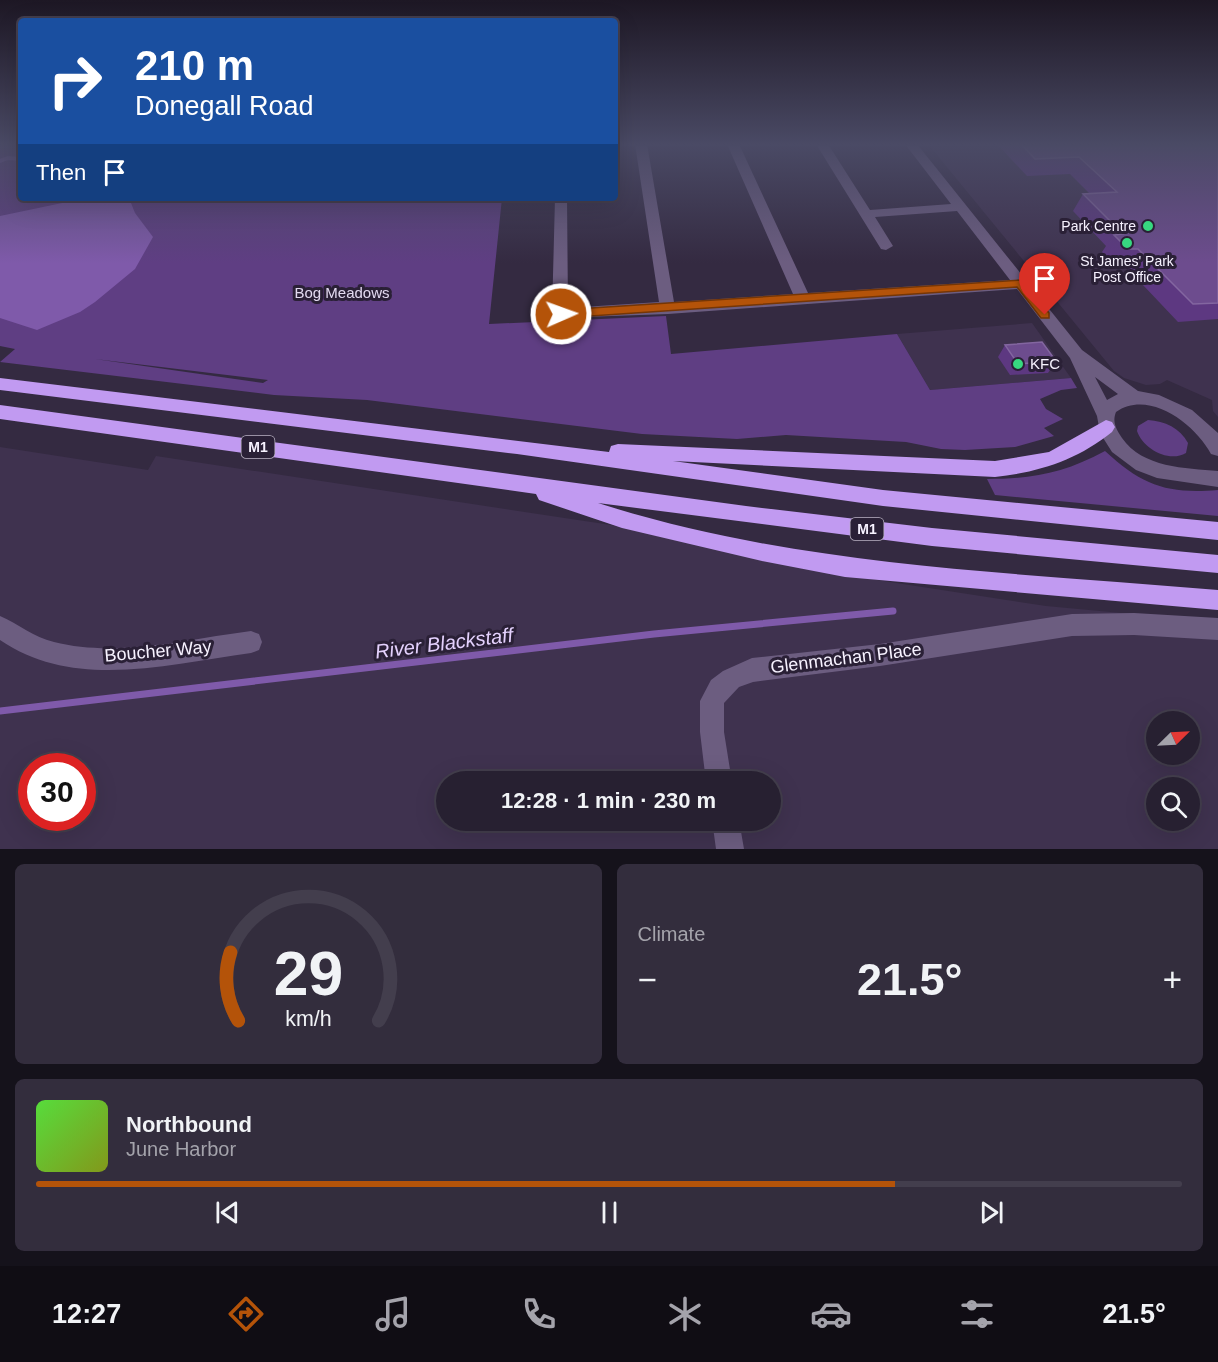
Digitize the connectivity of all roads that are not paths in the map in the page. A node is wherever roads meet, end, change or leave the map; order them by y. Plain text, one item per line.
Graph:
1 (648, 184) edge
2 (751, 184) edge
3 (847, 184) edge
4 (942, 184) edge
5 (561, 201) edge
6 (961, 207) junction
7 (866, 214) junction
8 (886, 246) dead end
9 (1020, 284) junction
10 (803, 299) junction
11 (669, 309) junction
12 (1076, 354) junction
13 (0, 384) edge
14 (1137, 399) junction
15 (0, 412) edge
16 (1105, 420) junction
17 (1201, 425) junction
18 (1218, 436) edge
19 (517, 447) junction
20 (1218, 449) edge
21 (1218, 464) edge
22 (1208, 478) edge
23 (517, 483) junction
24 (1218, 531) edge
25 (1218, 564) edge
26 (1218, 600) edge
27 (0, 627) edge
28 (1218, 629) edge
29 (251, 642) dead end
30 (717, 771) edge
31 (727, 831) edge
32 (730, 849) edge

1 - 11 street
2 - 10 street
3 - 7 street
4 - 6 street
5 - 11 street
6 - 7 street
6 - 9 street
7 - 8 street
9 - 10 street
9 - 12 street
10 - 11 street
12 - 14 street
12 - 16 street
13 - 19 highway, M1
14 - 16 street
14 - 17 street
15 - 23 highway, M1
16 - 19 highway
16 - 22 street
17 - 18 street
17 - 20 street
19 - 24 highway, M1
21 - 22 street
23 - 25 highway, M1
23 - 26 highway
27 - 29 street, Boucher Way
28 - 30 street, Glenmachan Place
31 - 32 street

